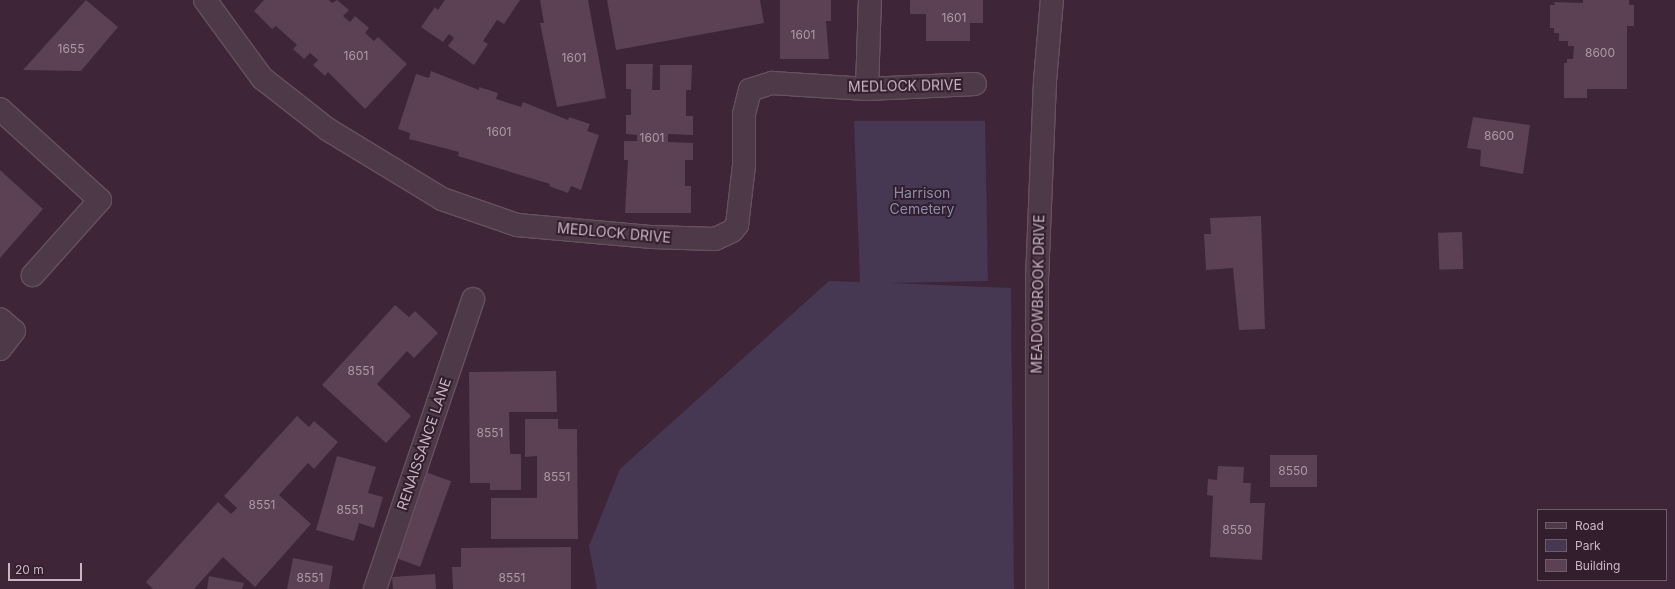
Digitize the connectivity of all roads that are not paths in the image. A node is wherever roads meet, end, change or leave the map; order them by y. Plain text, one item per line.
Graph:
1 (205, 0) edge
2 (870, 0) edge
3 (1052, 0) edge
4 (975, 84) dead end
5 (867, 89) junction
6 (0, 109) edge
7 (33, 275) dead end
8 (473, 299) dead end
9 (0, 319) edge
10 (0, 349) edge
11 (375, 589) edge
12 (1037, 589) edge

1 - 5 street, MEDLOCK DRIVE
2 - 5 street
3 - 12 street, MEADOWBROOK DRIVE
4 - 5 street, MEDLOCK DRIVE
6 - 7 street
8 - 11 street, RENAISSANCE LANE
9 - 10 street

